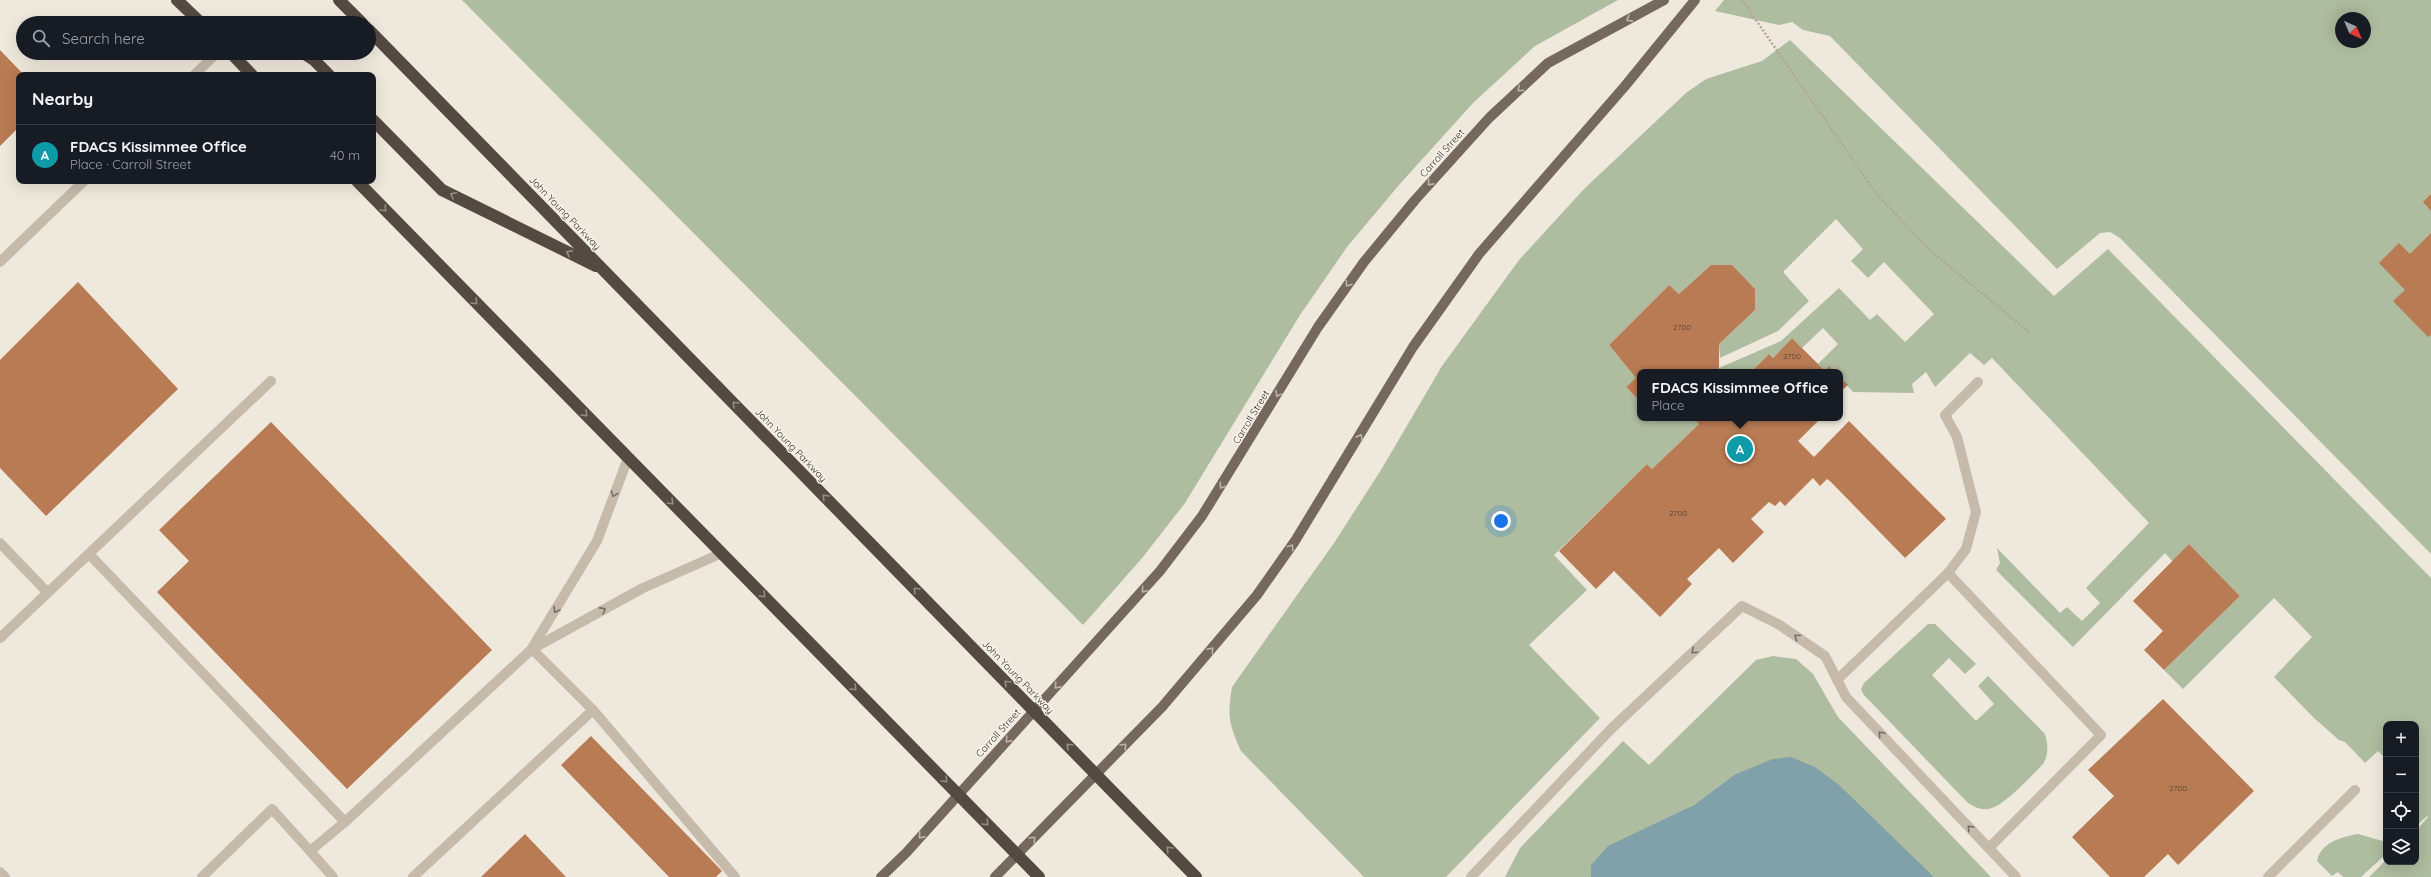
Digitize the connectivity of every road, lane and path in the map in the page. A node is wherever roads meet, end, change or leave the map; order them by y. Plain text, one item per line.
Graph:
1 (177, 0) edge
2 (339, 0) edge
3 (1664, 0) edge
4 (1695, 0) edge
5 (1742, 0) edge
6 (194, 16) edge
7 (355, 16) edge
8 (376, 37) edge
9 (210, 60) edge
10 (238, 60) edge
11 (314, 60) edge
12 (197, 72) edge
13 (249, 72) edge
14 (326, 72) edge
15 (376, 123) edge
16 (81, 184) edge
17 (359, 184) edge
18 (0, 262) edge
19 (604, 270) junction
20 (2029, 332) dead end
21 (271, 381) dead end
22 (1978, 382) dead end
23 (628, 458) junction
24 (0, 543) edge
25 (722, 553) junction
26 (89, 554) junction
27 (1948, 573) junction
28 (47, 592) junction
29 (0, 638) edge
30 (532, 649) junction
31 (1837, 680) junction
32 (593, 710) junction
33 (1035, 711) junction
34 (1096, 774) junction
35 (2356, 790) dead end
36 (959, 795) junction
37 (345, 822) junction
38 (1989, 848) junction
39 (310, 851) junction
40 (1018, 855) junction
41 (0, 872) edge
42 (5, 877) edge
43 (202, 877) edge
44 (333, 877) edge
45 (413, 877) edge
46 (735, 877) edge
47 (881, 877) edge
48 (995, 877) edge
49 (1039, 877) edge
50 (1196, 877) edge
51 (1471, 877) edge
52 (2016, 877) edge
53 (2268, 877) edge

1 - 6 highway
2 - 7 highway
3 -> 33 main road, Carroll Street
34 -> 4 main road
5 - 20 path
8 - 19 highway, John Young Parkway
9 - 12 street
10 - 13 highway
11 - 14 highway
19 -> 15 highway
16 - 18 street
17 -> 23 highway
33 -> 19 highway, John Young Parkway
21 - 26 street
22 - 27 street
23 -> 25 highway
23 -> 30 street
24 - 28 street
30 -> 25 street
25 -> 36 highway
26 - 28 street
26 - 37 street
27 - 31 street
27 - 38 street
28 - 29 street
30 - 32 street
30 - 37 street
38 -> 31 street
31 -> 51 street
32 - 45 street
32 - 46 street
34 -> 33 highway, John Young Parkway
33 -> 36 main road, Carroll Street
40 -> 34 main road
50 -> 34 highway, John Young Parkway
35 - 53 street
36 -> 40 highway
36 -> 47 main road, Carroll Street
37 - 39 street
38 - 52 street
39 - 43 street
39 - 44 street
40 - 48 main road
40 - 49 highway
41 - 42 street

